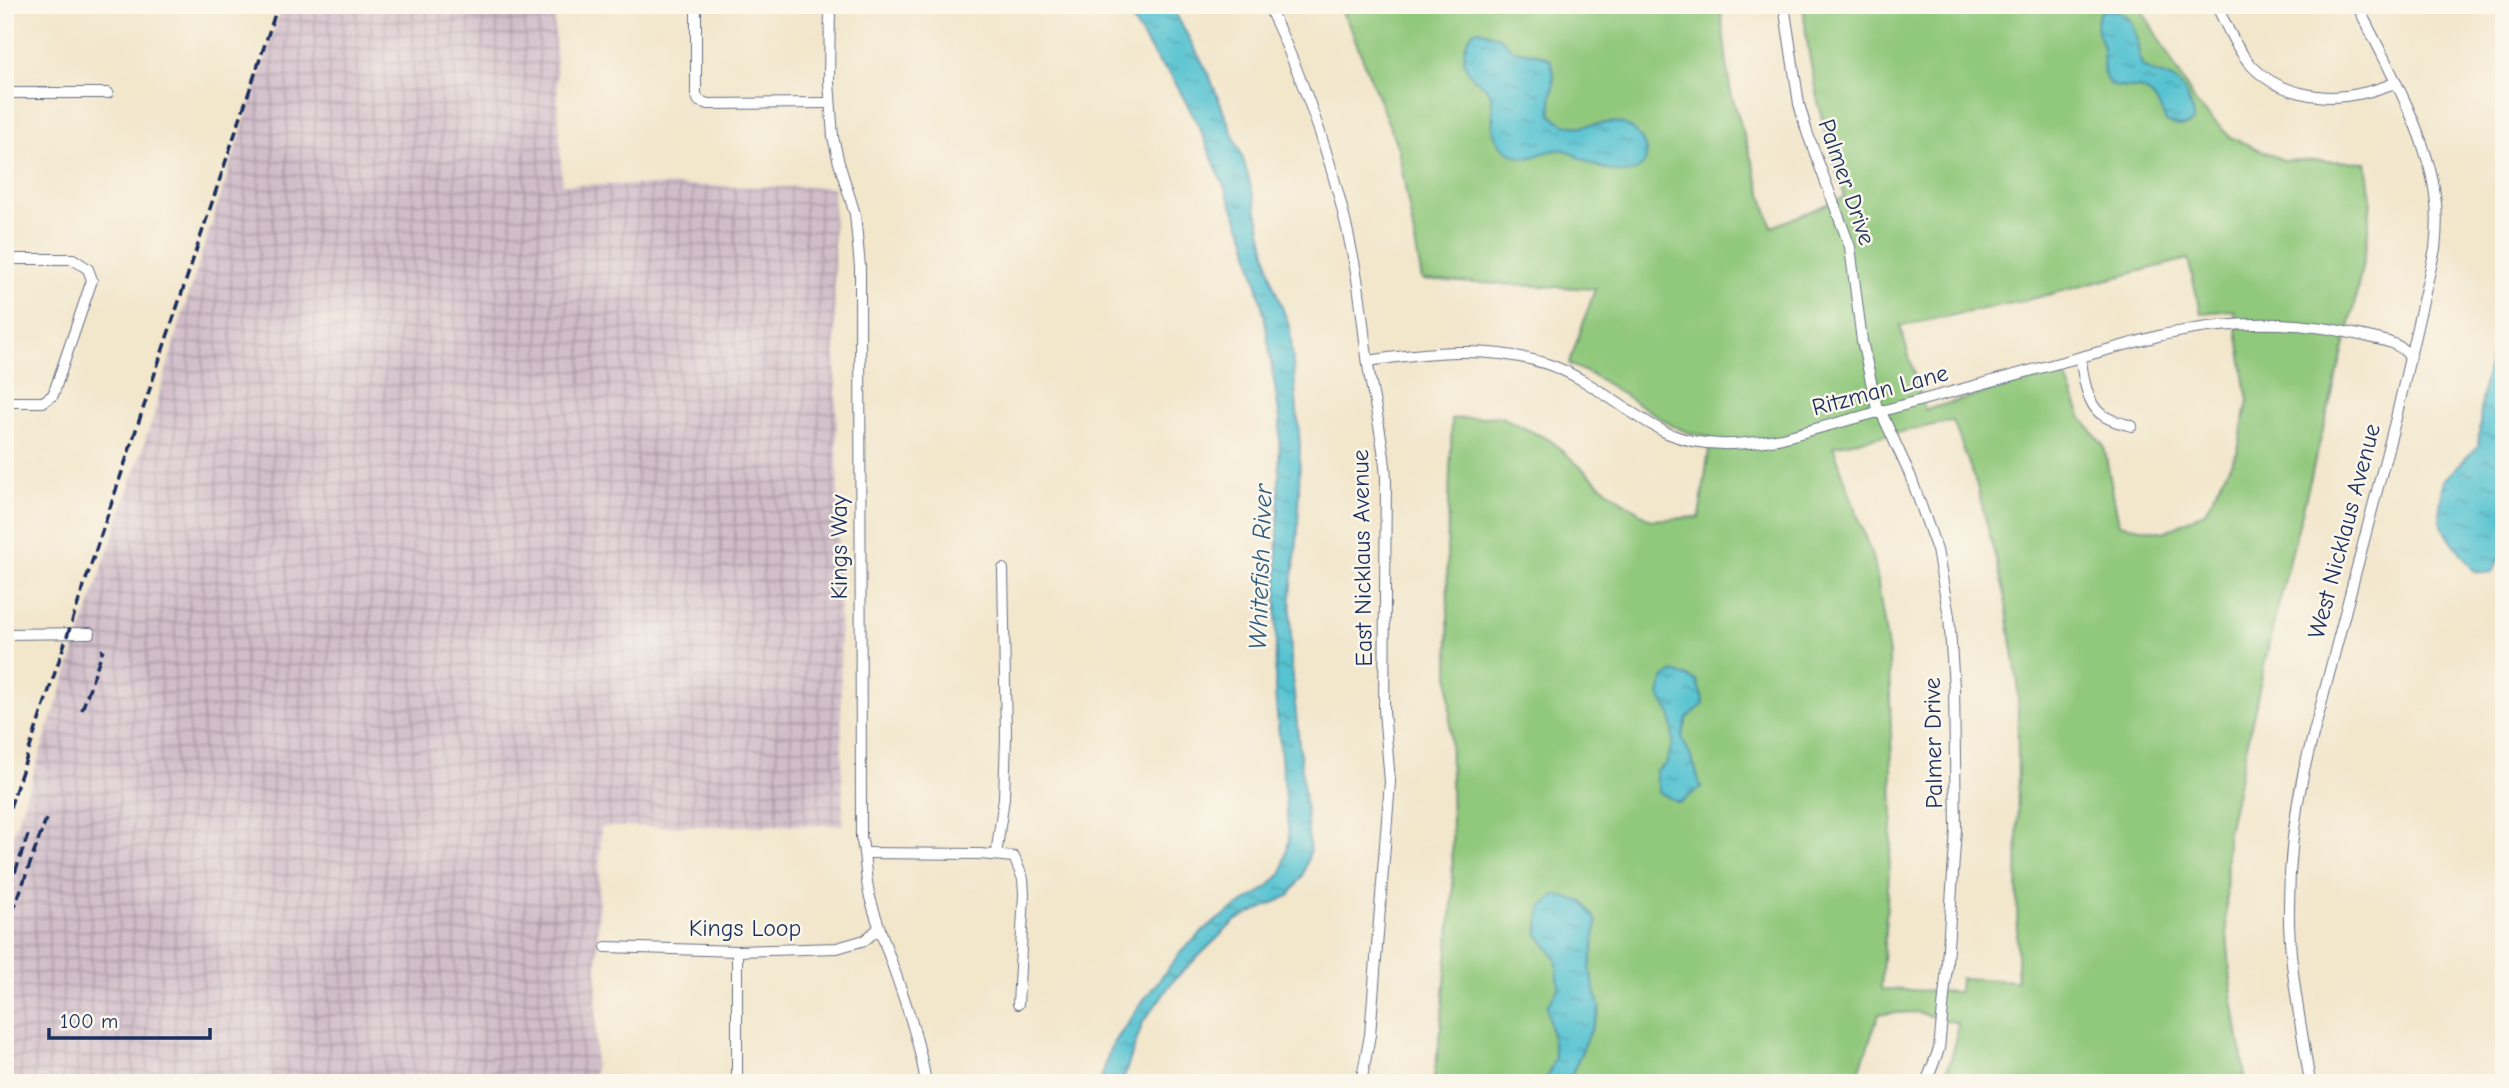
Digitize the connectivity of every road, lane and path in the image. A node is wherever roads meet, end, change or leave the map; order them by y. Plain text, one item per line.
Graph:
1 (696, 5) edge
2 (830, 5) edge
3 (1268, 5) edge
4 (1784, 5) edge
5 (2217, 5) edge
6 (2357, 5) edge
7 (2395, 83) junction
8 (5, 93) edge
9 (108, 93) dead end
10 (830, 103) junction
11 (5, 259) edge
12 (2081, 357) junction
13 (2410, 358) junction
14 (1368, 361) junction
15 (5, 402) edge
16 (1879, 413) junction
17 (2132, 426) dead end
18 (1003, 569) dead end
19 (5, 634) edge
20 (90, 634) dead end
21 (864, 853) junction
22 (996, 855) junction
23 (879, 928) junction
24 (606, 947) dead end
25 (737, 951) junction
26 (1018, 1004) dead end
27 (737, 1083) edge
28 (926, 1083) edge
29 (1361, 1083) edge
30 (1926, 1083) edge
31 (2310, 1083) edge

1 - 10 street
2 - 10 street, Kings Way
3 - 14 street, East Nicklaus Avenue
4 - 16 street, Palmer Drive
5 - 7 street
6 - 7 street, West Nicklaus Avenue
7 - 13 street, West Nicklaus Avenue
8 - 9 street
10 - 21 street, Kings Way
11 - 15 street
12 - 13 street, Ritzman Lane
12 - 16 street, Ritzman Lane
12 - 17 street
13 - 31 street, West Nicklaus Avenue
14 - 16 street, Ritzman Lane
14 - 29 street, East Nicklaus Avenue
16 - 30 street, Palmer Drive
18 - 22 street
19 - 20 street
21 - 22 street
21 - 23 street, Kings Way
22 - 26 street
23 - 25 street, Kings Loop
23 - 28 street, Kings Way
24 - 25 street, Kings Loop
25 - 27 street

